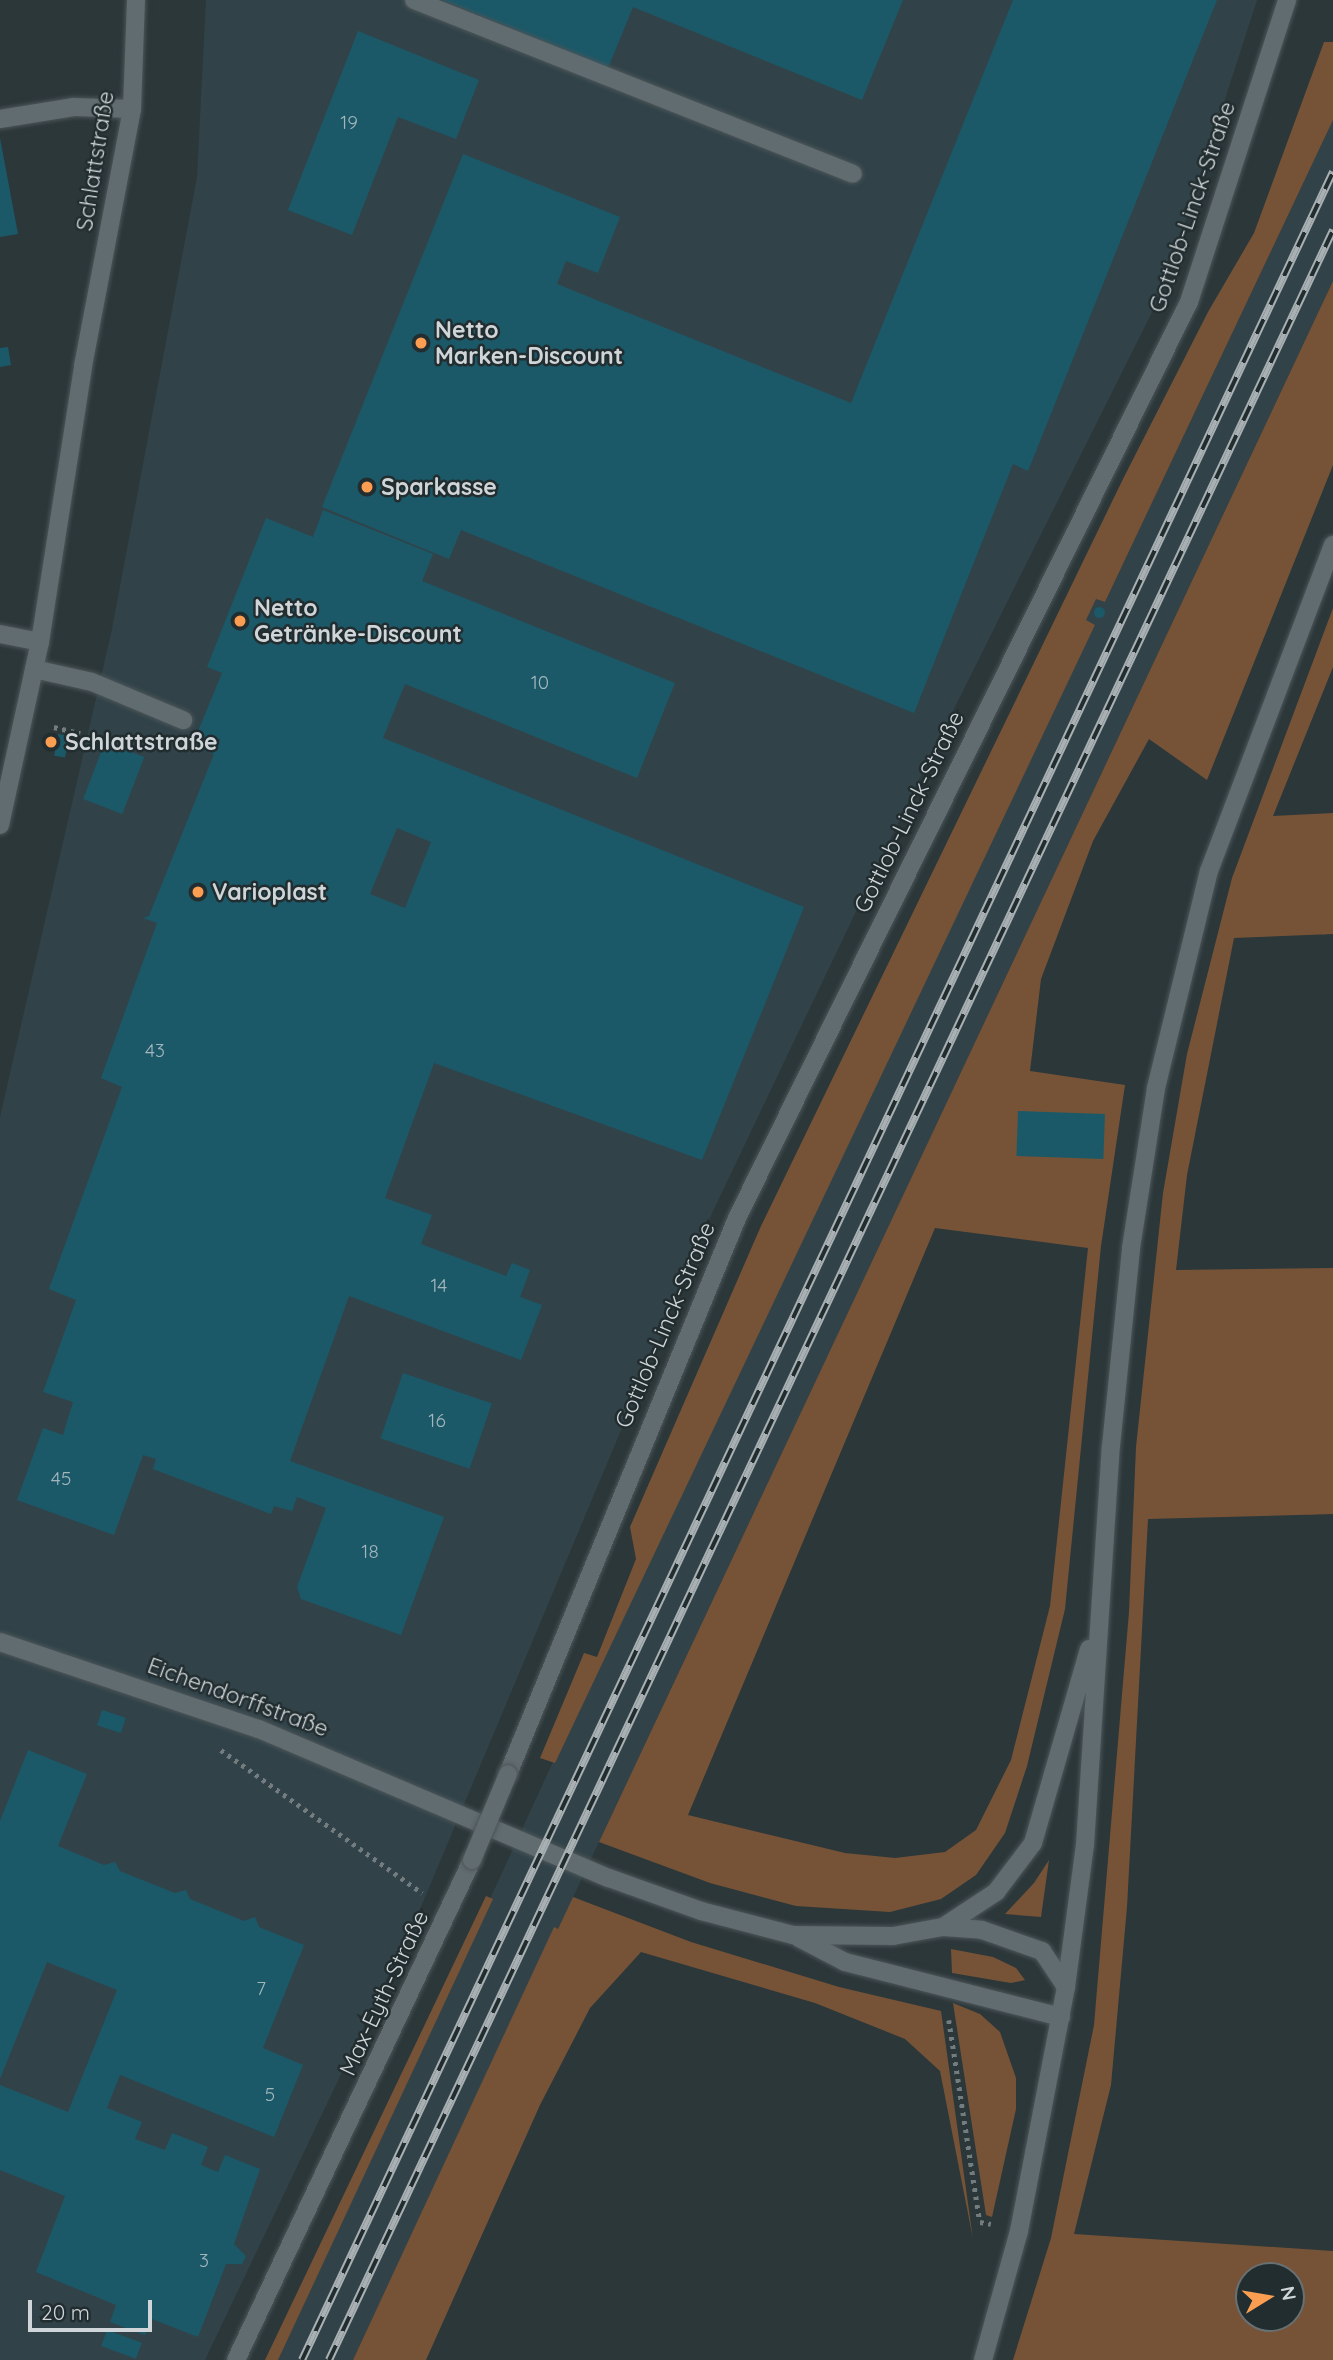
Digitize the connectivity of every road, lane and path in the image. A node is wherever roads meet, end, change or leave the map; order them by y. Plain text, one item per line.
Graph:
1 (136, 0) edge
2 (414, 0) edge
3 (1287, 0) edge
4 (132, 109) junction
5 (0, 119) edge
6 (853, 174) dead end
7 (1333, 545) edge
8 (0, 634) edge
9 (40, 642) junction
10 (34, 669) junction
11 (183, 720) dead end
12 (80, 733) dead end
13 (52, 734) dead end
14 (0, 825) edge
15 (1100, 1612) junction
16 (0, 1642) edge
17 (563, 1642) joint
18 (212, 1744) dead end
19 (449, 1912) junction
20 (943, 1927) junction
21 (793, 1935) junction
22 (945, 1987) junction
23 (1066, 1987) junction
24 (1061, 2017) junction
25 (1019, 2231) junction
26 (236, 2360) edge
27 (983, 2360) edge

1 - 4 street, Schlattstraße
2 - 6 street
3 - 17 street, Gottlob-Linck-Straße
4 - 5 street
4 - 9 street, Schlattstraße
7 - 15 street
8 - 9 street
9 - 10 street, Schlattstraße
10 - 11 street
10 - 14 street, Schlattstraße
12 - 13 path
15 - 20 street
15 - 23 street
16 - 21 street, Eichendorffstraße
17 - 19 street, Max-Eyth-Straße, bridge
18 - 19 path
19 - 26 street, Max-Eyth-Straße
20 - 21 street
20 - 23 street
21 - 22 street
22 - 24 street
22 - 25 path
23 - 24 street
24 - 25 street
25 - 27 street

